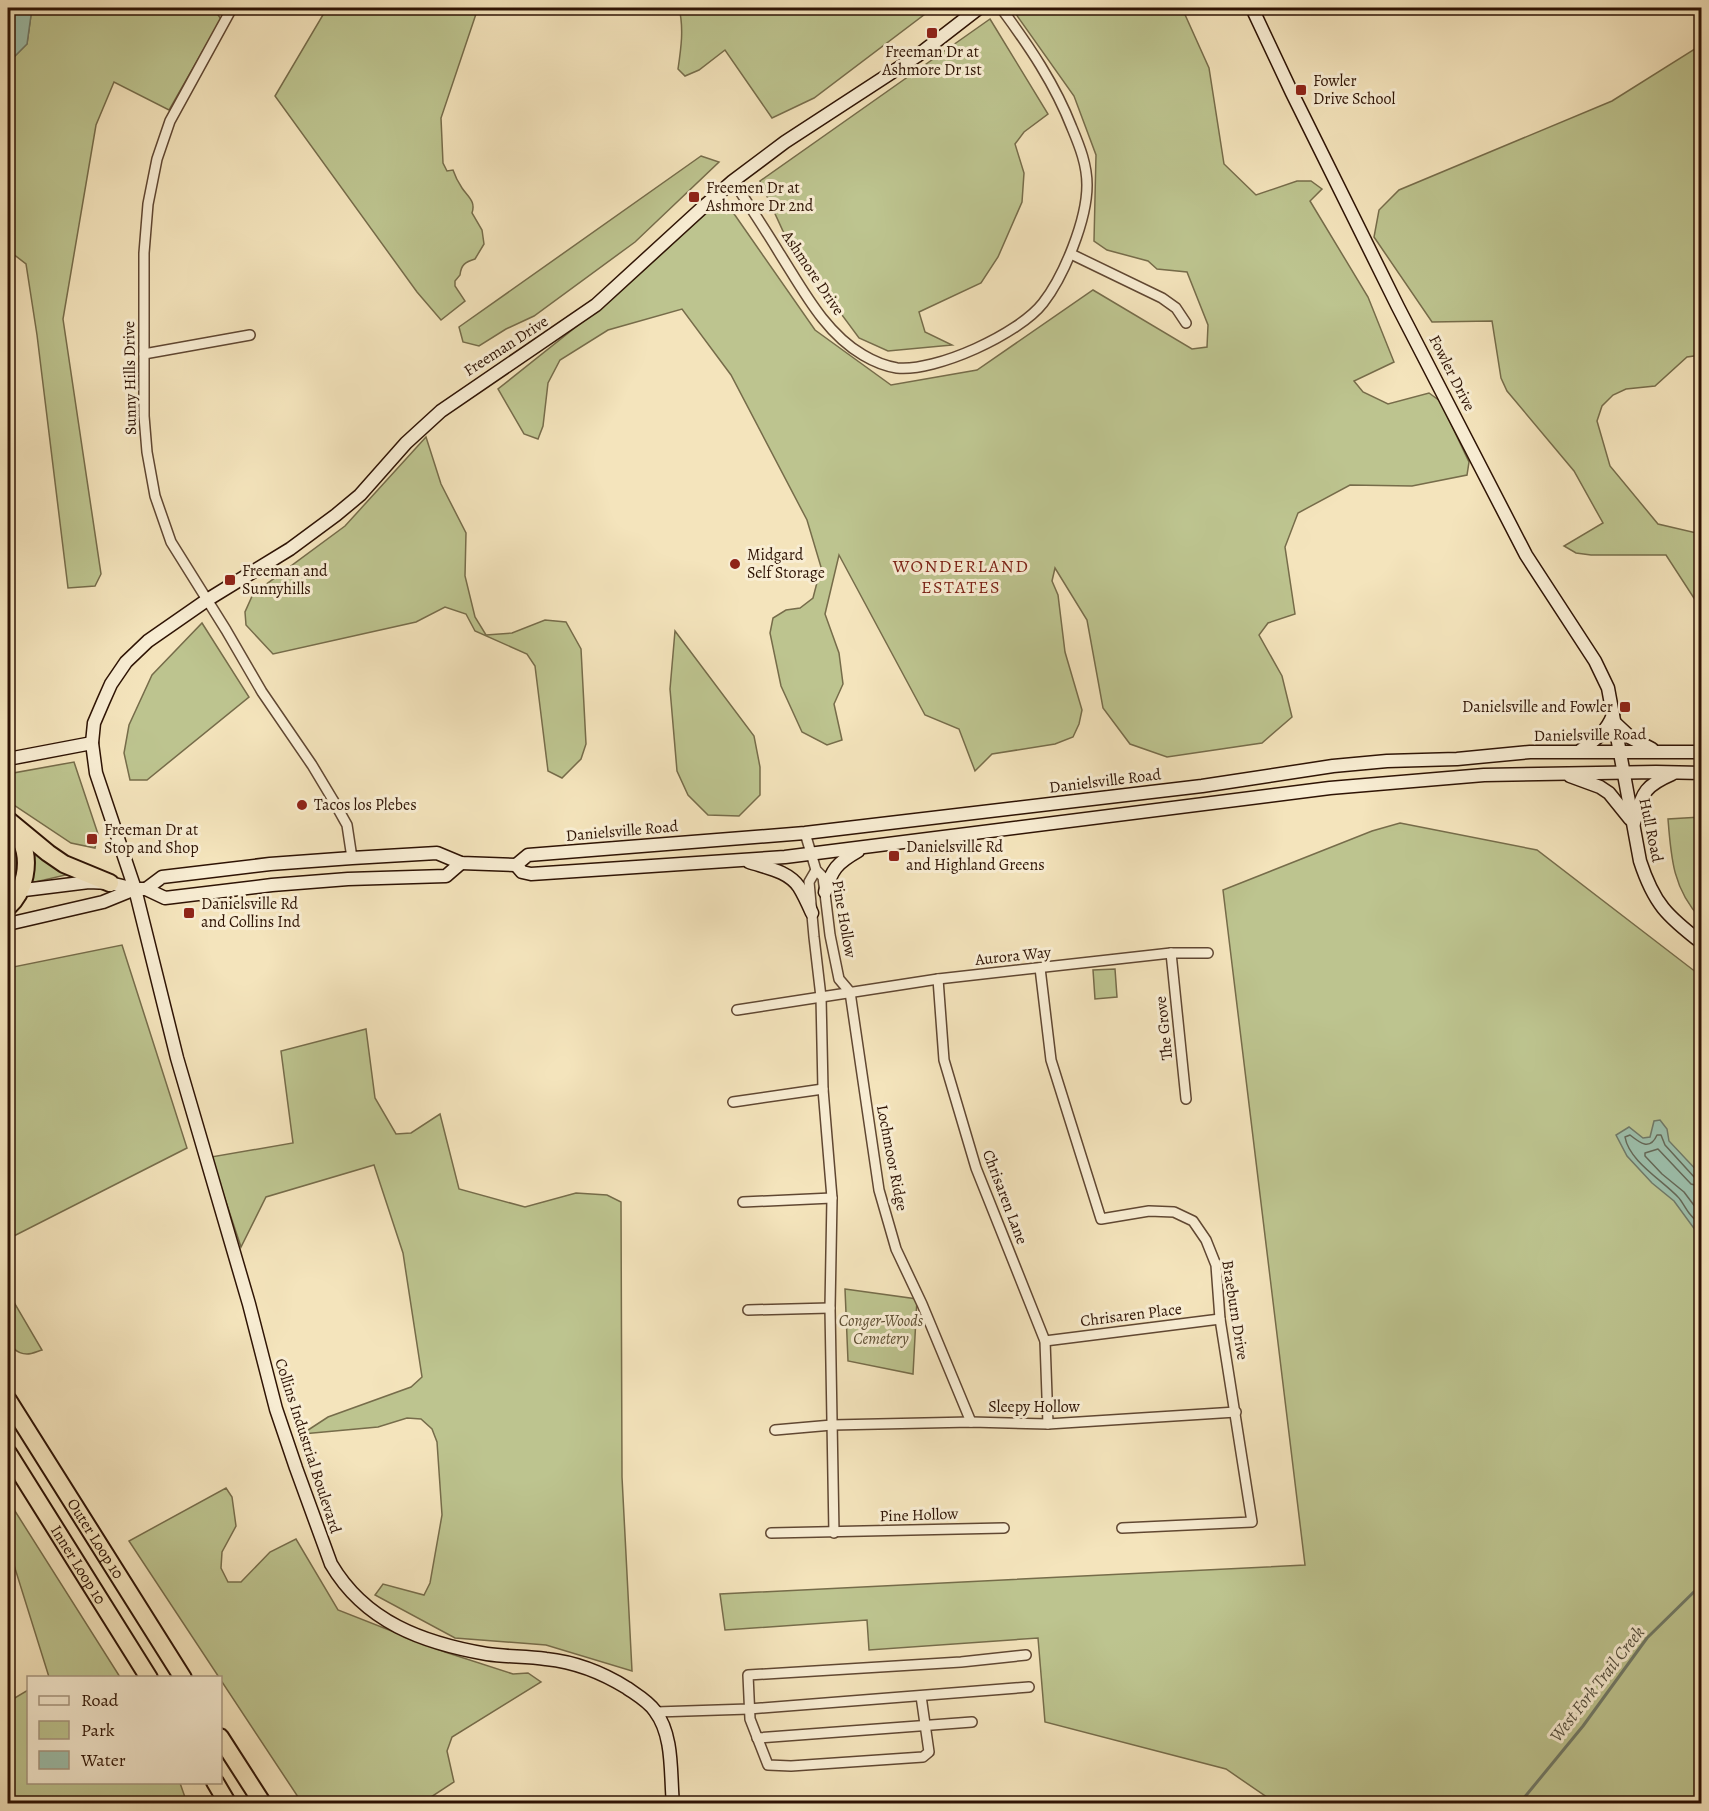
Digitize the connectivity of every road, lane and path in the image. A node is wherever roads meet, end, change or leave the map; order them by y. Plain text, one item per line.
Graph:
1 (232, 8) edge
2 (979, 8) edge
3 (1001, 8) edge
4 (1252, 8) edge
5 (733, 181) junction
6 (1071, 254) junction
7 (1186, 322) dead end
8 (250, 335) dead end
9 (144, 354) junction
10 (207, 600) junction
11 (1614, 718) junction
12 (92, 743) junction
13 (1580, 751) junction
14 (1620, 751) junction
15 (1659, 751) junction
16 (1701, 752) edge
17 (8, 759) edge
18 (1315, 769) junction
19 (1676, 772) junction
20 (1564, 773) junction
21 (1623, 773) junction
22 (1701, 773) edge
23 (1317, 790) junction
24 (8, 821) edge
25 (1633, 825) junction
26 (805, 833) junction
27 (863, 848) junction
28 (811, 854) junction
29 (352, 858) junction
30 (742, 860) junction
31 (461, 862) junction
32 (516, 865) junction
33 (816, 870) junction
34 (110, 883) junction
35 (140, 889) junction
36 (14, 891) edge
37 (825, 892) junction
38 (8, 907) edge
39 (812, 913) junction
40 (8, 924) edge
41 (1701, 943) edge
42 (1171, 953) junction
43 (1208, 953) dead end
44 (1040, 968) junction
45 (938, 979) junction
46 (850, 992) junction
47 (821, 997) junction
48 (737, 1010) dead end
49 (823, 1089) junction
50 (1186, 1099) dead end
51 (733, 1102) dead end
52 (832, 1198) junction
53 (742, 1202) dead end
54 (830, 1308) junction
55 (748, 1311) dead end
56 (1220, 1319) junction
57 (1045, 1341) junction
58 (8, 1401) edge
59 (1236, 1412) junction
60 (972, 1422) junction
61 (1048, 1424) junction
62 (832, 1425) junction
63 (775, 1430) dead end
64 (8, 1453) edge
65 (1004, 1528) dead end
66 (1122, 1528) dead end
67 (771, 1533) dead end
68 (834, 1533) junction
69 (1026, 1655) dead end
70 (148, 1676) edge
71 (182, 1676) edge
72 (1029, 1687) dead end
73 (921, 1696) junction
74 (749, 1709) junction
75 (656, 1712) junction
76 (972, 1722) dead end
77 (926, 1725) junction
78 (757, 1738) junction
79 (222, 1740) edge
80 (216, 1784) edge
81 (228, 1803) edge
82 (262, 1803) edge
83 (673, 1803) edge

1 - 9 street, Sunny Hills Drive
2 - 5 main road, Freeman Drive
3 - 6 street, Ashmore Drive
4 - 11 main road, Fowler Drive
5 - 6 street, Ashmore Drive
5 - 10 main road, Freeman Drive
6 - 7 street
8 - 9 street
9 - 10 street, Sunny Hills Drive
10 - 12 main road, Freeman Drive
10 - 29 street, Sunny Hills Drive
11 - 13 main road
11 - 14 main road, Fowler Drive
11 - 15 main road
12 - 17 main road
12 - 35 main road, Freeman Drive
13 - 14 main road, Danielsville Road
13 - 18 main road, Danielsville Road
14 - 15 main road, Danielsville Road
14 - 21 main road, Hull Road
15 - 16 main road, Danielsville Road
18 - 23 main road
18 - 26 main road, Danielsville Road
19 - 21 main road, Danielsville Road
19 - 22 main road, Danielsville Road
19 - 25 main road
20 - 21 main road, Danielsville Road
20 - 23 main road, Danielsville Road
20 - 25 main road
21 - 25 main road, Hull Road
23 - 27 main road, Danielsville Road
24 - 34 highway
24 - 36 highway
25 - 41 main road, Hull Road
26 - 28 street
26 - 32 main road, Danielsville Road
27 - 28 main road, Danielsville Road
27 - 37 main road
28 - 30 main road, Danielsville Road
28 - 33 street
29 - 31 main road, Danielsville Road
29 - 35 main road, Danielsville Road
30 - 32 main road, Danielsville Road
30 - 39 main road
31 - 32 main road, Danielsville Road
31 - 35 main road
33 - 37 street, Pine Hollow
33 - 39 street, Pine Hollow
34 - 35 main road
34 - 36 main road
35 - 40 main road, Danielsville Road
35 - 75 main road, Collins Industrial Boulevard
36 - 38 highway
37 - 46 street, Pine Hollow
39 - 47 street, Pine Hollow
42 - 43 street, Aurora Way
42 - 44 street, Aurora Way
42 - 50 street, The Grove
44 - 45 street, Aurora Way
44 - 56 street, Braeburn Drive
45 - 46 street, Aurora Way
45 - 57 street, Chrisaren Lane
46 - 47 street, Aurora Way
46 - 60 street, Lochmoor Ridge
47 - 48 street
47 - 49 street, Pine Hollow
49 - 51 street
49 - 52 street, Pine Hollow
52 - 53 street
52 - 54 street, Pine Hollow
54 - 55 street
54 - 62 street, Pine Hollow
56 - 57 street, Chrisaren Place
56 - 59 street, Braeburn Drive
57 - 61 street, Chrisaren Lane
58 - 71 highway, Outer Loop 10
59 - 61 street, Sleepy Hollow
59 - 66 street, Braeburn Drive
60 - 61 street, Sleepy Hollow
60 - 62 street, Sleepy Hollow
62 - 63 street
62 - 68 street, Pine Hollow
64 - 70 highway, Inner Loop 10
65 - 68 street, Pine Hollow
67 - 68 street, Pine Hollow
69 - 74 street
72 - 73 street
73 - 74 street
73 - 77 street
74 - 75 street
74 - 78 street
75 - 83 main road, Collins Industrial Boulevard
76 - 77 street
77 - 78 street
77 - 78 street
79 - 82 highway
80 - 81 highway

